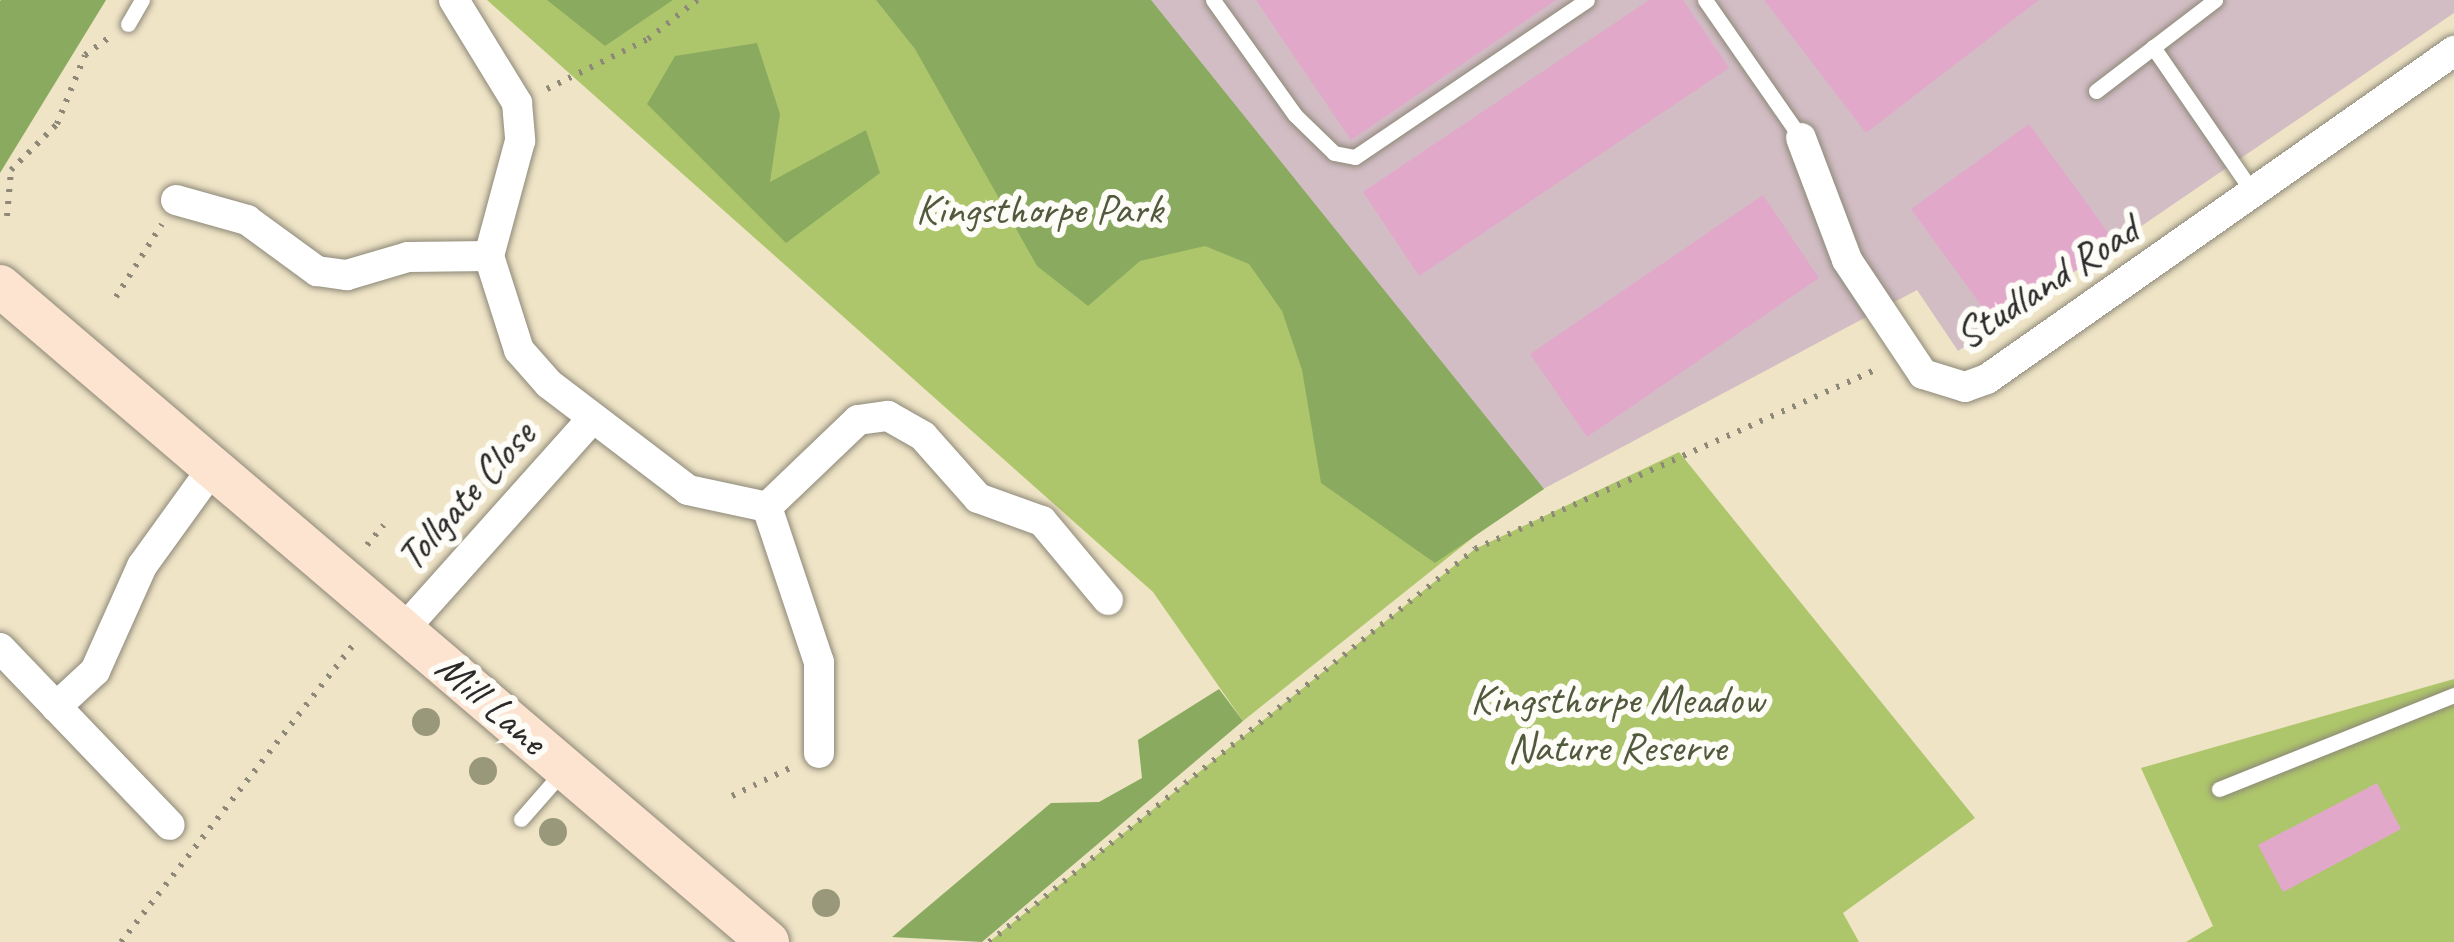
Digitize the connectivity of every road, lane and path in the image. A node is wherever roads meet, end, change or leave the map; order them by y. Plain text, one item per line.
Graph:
1 (142, 0) edge
2 (454, 0) edge
3 (697, 0) edge
4 (1213, 0) edge
5 (1587, 0) edge
6 (1705, 0) edge
7 (2215, 0) edge
8 (128, 24) joint
9 (2153, 47) junction
10 (2454, 50) edge
11 (2096, 91) dead end
12 (517, 103) junction
13 (1802, 138) joint
14 (2254, 194) junction
15 (176, 200) joint
16 (8, 216) dead end
17 (489, 256) junction
18 (0, 286) edge
19 (116, 297) dead end
20 (1911, 356) junction
21 (590, 421) junction
22 (214, 466) junction
23 (767, 507) junction
24 (384, 525) dead end
25 (367, 545) dead end
26 (1108, 600) dead end
27 (405, 628) junction
28 (355, 642) dead end
29 (0, 648) edge
30 (2454, 695) edge
31 (56, 707) junction
32 (819, 753) joint
33 (566, 769) junction
34 (2219, 789) dead end
35 (732, 796) dead end
36 (521, 819) dead end
37 (170, 825) dead end
38 (122, 942) edge
39 (768, 942) edge
40 (989, 942) edge

1 - 8 lane
2 - 12 street
3 - 12 path
4 - 5 lane
6 - 13 lane
7 - 9 lane
8 - 16 path
9 - 11 lane
9 - 14 lane
10 - 14 street, Studland Road
12 - 17 street
13 - 20 street, Studland Road
14 - 20 street, Studland Road
15 - 17 street
15 - 19 path
17 - 21 street, Tollgate Close
18 - 22 street, Mill Lane
20 - 40 path
21 - 23 street, Tollgate Close
21 - 27 street, Tollgate Close
22 - 27 street, Mill Lane
22 - 31 street
23 - 26 street
23 - 32 street
24 - 25 path
27 - 33 street, Mill Lane
28 - 38 path
29 - 31 street
30 - 34 lane
31 - 37 street
32 - 35 path
33 - 36 lane
33 - 39 street, Mill Lane

